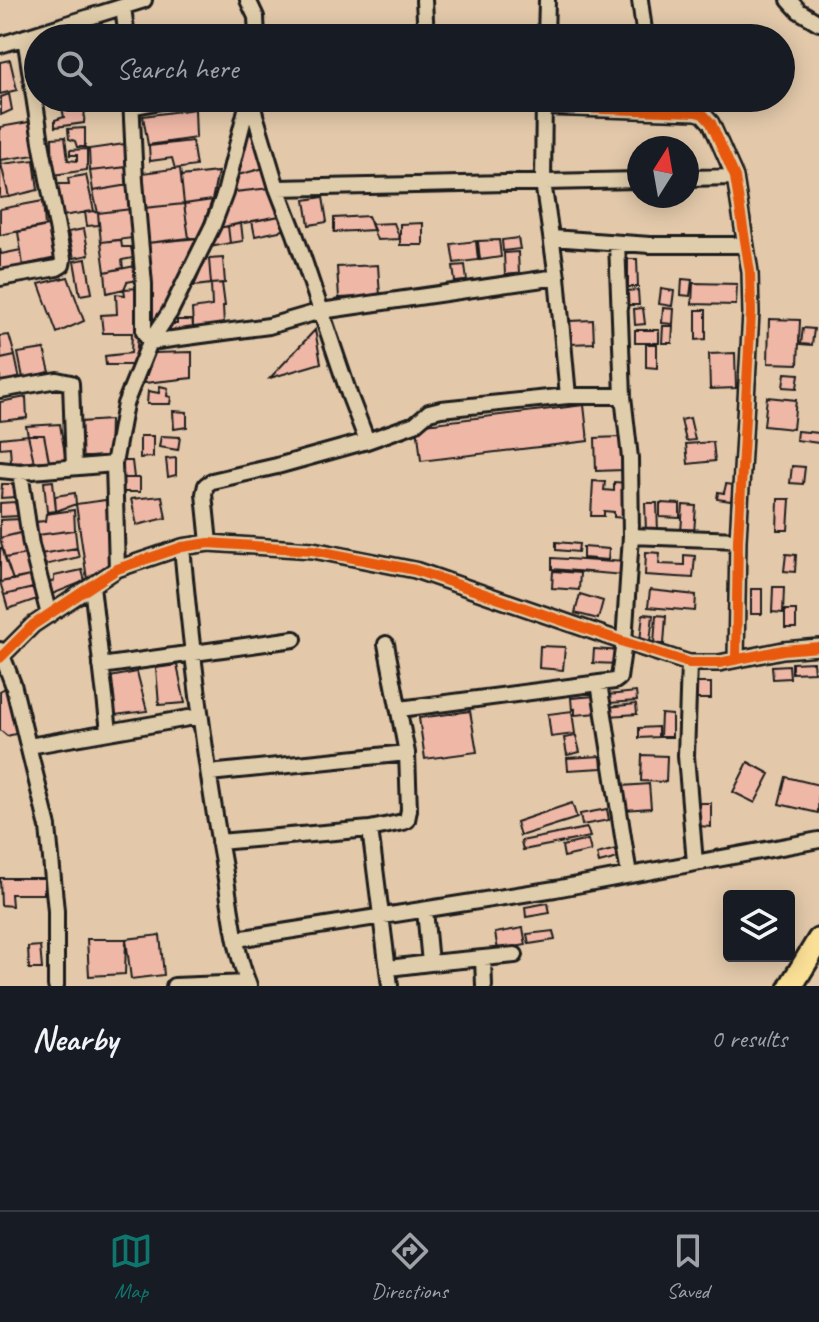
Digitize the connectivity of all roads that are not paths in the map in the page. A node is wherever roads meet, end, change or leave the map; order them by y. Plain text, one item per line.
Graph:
1 (144, 0) edge
2 (248, 0) edge
3 (424, 0) edge
4 (547, 0) edge
5 (640, 0) edge
6 (789, 0) edge
7 (107, 5) edge
8 (123, 7) junction
9 (819, 23) edge
10 (58, 24) edge
11 (125, 24) edge
12 (256, 24) edge
13 (425, 24) edge
14 (546, 24) edge
15 (643, 24) edge
16 (24, 37) edge
17 (0, 45) edge
18 (36, 112) edge
19 (132, 112) edge
20 (245, 112) edge
21 (253, 112) edge
22 (544, 112) edge
23 (696, 112) edge
24 (735, 177) junction
25 (699, 178) edge
26 (627, 180) edge
27 (543, 182) junction
28 (277, 188) junction
29 (552, 238) junction
30 (617, 243) junction
31 (746, 245) junction
32 (557, 277) junction
33 (0, 278) edge
34 (321, 311) junction
35 (150, 342) junction
36 (0, 390) edge
37 (568, 396) junction
38 (623, 396) junction
39 (367, 441) junction
40 (114, 464) junction
41 (74, 467) junction
42 (0, 470) edge
43 (20, 472) junction
44 (631, 536) junction
45 (738, 540) junction
46 (209, 543) junction
47 (182, 547) junction
48 (117, 569) junction
49 (92, 586) junction
50 (49, 615) junction
51 (294, 639) dead end
52 (624, 642) junction
53 (386, 644) dead end
54 (819, 647) edge
55 (1, 654) edge
56 (194, 654) junction
57 (736, 659) junction
58 (689, 663) junction
59 (101, 666) junction
60 (599, 683) junction
61 (400, 709) junction
62 (200, 716) junction
63 (109, 731) junction
64 (29, 746) junction
65 (407, 753) junction
66 (209, 773) junction
67 (370, 829) junction
68 (819, 840) edge
69 (219, 842) junction
70 (695, 863) junction
71 (629, 875) junction
72 (425, 910) junction
73 (382, 917) junction
74 (237, 939) junction
75 (819, 940) edge
76 (515, 955) dead end
77 (483, 958) junction
78 (430, 963) junction
79 (389, 968) junction
80 (249, 984) edge
81 (56, 986) edge
82 (174, 986) edge
83 (390, 986) edge
84 (484, 986) edge
85 (791, 986) edge

1 - 8 street
2 - 12 street
3 - 13 street
4 - 14 street
5 - 15 street
6 - 9 street
7 - 8 street
7 - 10 street
8 - 11 street
16 - 17 street
18 - 33 street
19 - 35 street
20 - 35 street
21 - 28 street
22 - 27 street
23 - 24 street
24 - 25 street
24 - 31 street
26 - 27 street
27 - 28 street
27 - 29 street
28 - 34 street
29 - 30 street
29 - 32 street
30 - 31 street
30 - 38 street
31 - 45 street
32 - 34 street
32 - 37 street
34 - 35 street
34 - 39 street
35 - 40 street
36 - 41 street
37 - 38 street
37 - 39 street
38 - 44 street
39 - 46 street
40 - 41 street
40 - 48 street
41 - 43 street
42 - 43 street
43 - 50 street
44 - 45 street
44 - 52 street
45 - 57 street
46 - 47 street
46 - 52 street
47 - 48 street
47 - 56 street
48 - 49 street
49 - 50 street
49 - 59 street
50 - 55 street
51 - 56 street
52 - 58 street
52 - 60 street
53 - 61 street
54 - 57 street
55 - 64 street
56 - 59 street
56 - 62 street
57 - 58 street
58 - 70 street
59 - 63 street
60 - 61 street
60 - 71 street
61 - 65 street
62 - 63 street
62 - 66 street
63 - 64 street
64 - 81 street
65 - 66 street
65 - 67 street
66 - 69 street
67 - 69 street
67 - 73 street
68 - 70 street
69 - 74 street
70 - 71 street
71 - 72 street
72 - 73 street
72 - 78 street
73 - 74 street
73 - 79 street
74 - 80 street
75 - 85 main road
76 - 77 street
77 - 78 street
77 - 84 street
78 - 79 street
79 - 83 street
80 - 82 street

